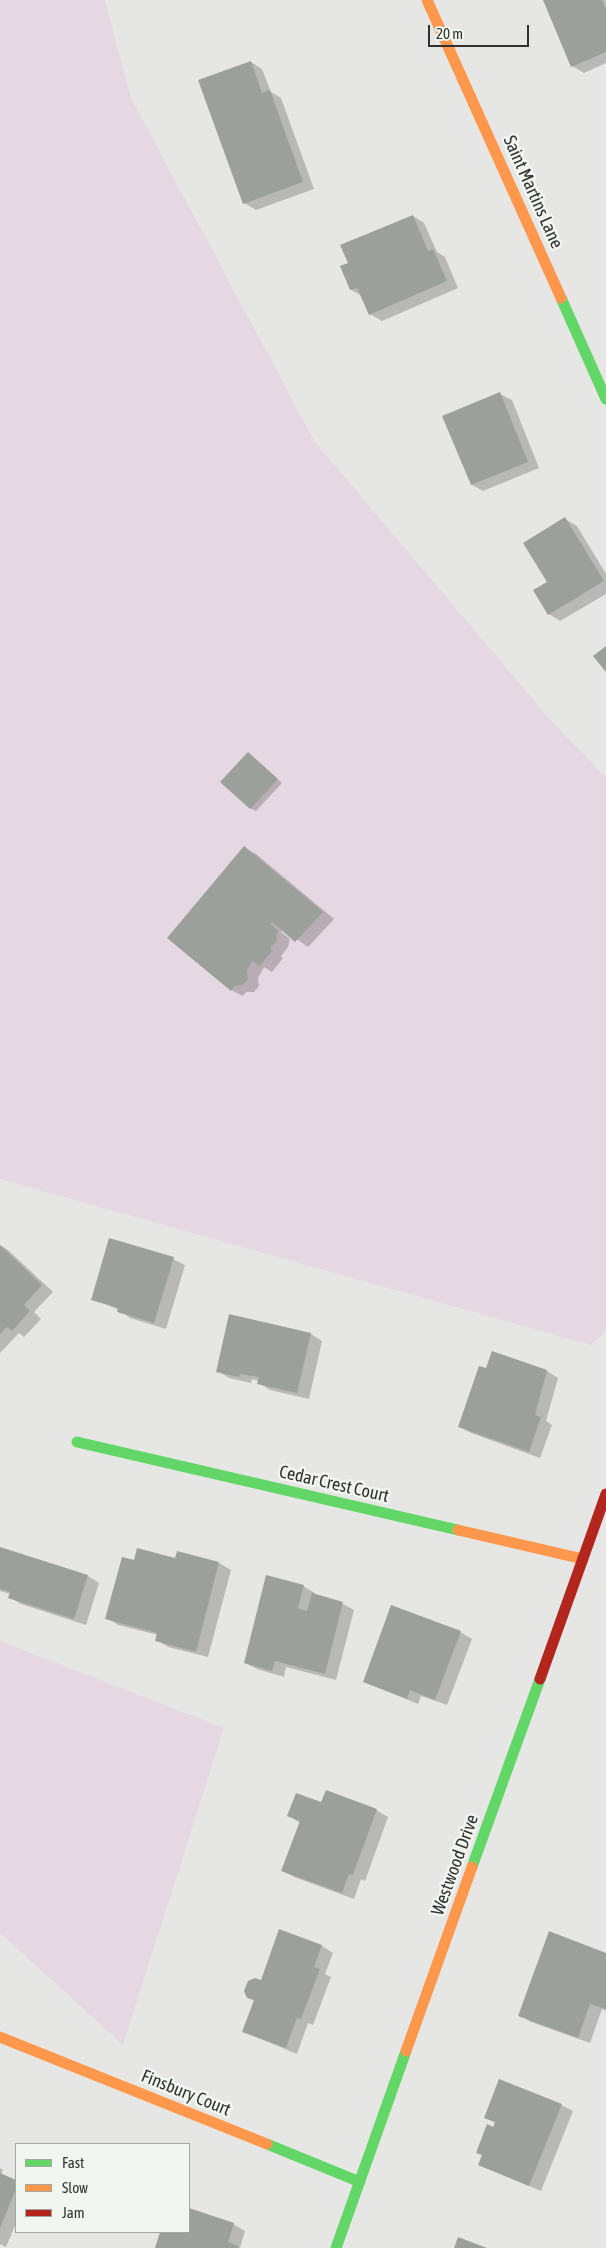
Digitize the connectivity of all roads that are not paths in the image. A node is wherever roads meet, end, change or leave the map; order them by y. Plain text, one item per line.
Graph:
1 (427, 0) edge
2 (606, 399) edge
3 (77, 1442) dead end
4 (606, 1494) edge
5 (583, 1559) junction
6 (0, 2037) edge
7 (360, 2182) junction
8 (336, 2248) edge

1 - 2 street, Saint Martins Lane
3 - 5 street, Cedar Crest Court
4 - 5 street, Westwood Drive
5 - 7 street, Westwood Drive
6 - 7 street, Finsbury Court
7 - 8 street, Westwood Drive

